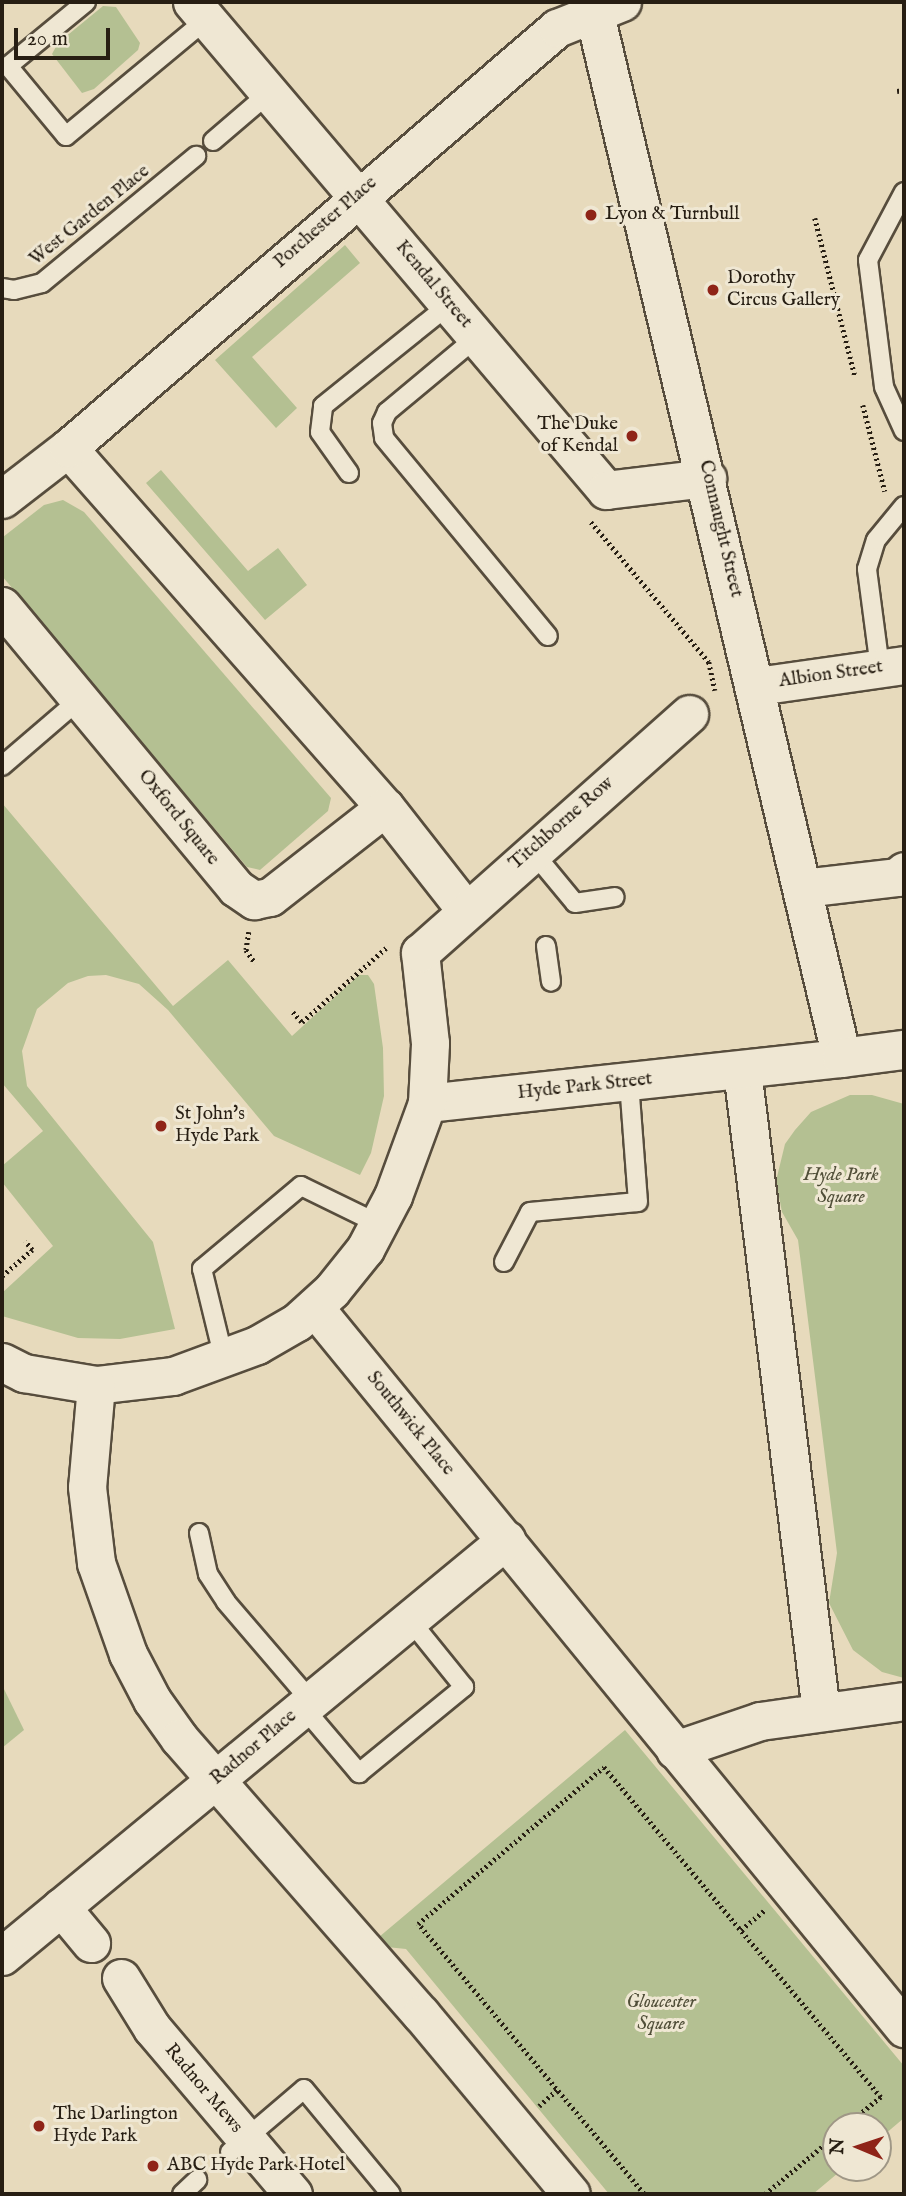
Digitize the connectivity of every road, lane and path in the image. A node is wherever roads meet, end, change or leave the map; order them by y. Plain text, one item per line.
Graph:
1 (86, 2) edge
2 (603, 5) edge
3 (200, 10) edge
4 (904, 90) edge
5 (897, 91) dead end
6 (270, 93) junction
7 (213, 141) dead end
8 (196, 156) dead end
9 (904, 192) edge
10 (357, 195) junction
11 (815, 218) dead end
12 (2, 288) edge
13 (450, 304) junction
14 (477, 337) junction
15 (858, 387) dead end
16 (861, 400) dead end
17 (904, 431) edge
18 (68, 448) junction
19 (349, 473) dead end
20 (708, 478) junction
21 (9, 481) edge
22 (898, 512) edge
23 (586, 515) dead end
24 (6, 618) edge
25 (548, 636) dead end
26 (892, 667) edge
27 (757, 686) junction
28 (80, 699) junction
29 (702, 704) joint
30 (2, 765) edge
31 (384, 807) junction
32 (532, 851) junction
33 (904, 871) edge
34 (803, 888) junction
35 (615, 897) dead end
36 (465, 909) junction
37 (428, 943) junction
38 (546, 946) dead end
39 (551, 982) dead end
40 (293, 1012) dead end
41 (904, 1050) edge
42 (842, 1058) junction
43 (742, 1070) junction
44 (629, 1083) junction
45 (427, 1103) junction
46 (379, 1224) junction
47 (25, 1241) dead end
48 (504, 1262) dead end
49 (2, 1276) edge
50 (314, 1307) junction
51 (224, 1359) junction
52 (2, 1362) edge
53 (96, 1384) junction
54 (200, 1533) dead end
55 (506, 1541) junction
56 (410, 1620) junction
57 (904, 1701) edge
58 (307, 1704) junction
59 (821, 1712) junction
60 (675, 1750) junction
61 (216, 1779) junction
62 (61, 1907) junction
63 (91, 1943) dead end
64 (2, 1956) edge
65 (121, 1978) dead end
66 (904, 2028) edge
67 (863, 2112) edge
68 (237, 2144) junction
69 (822, 2147) edge
70 (197, 2180) dead end
71 (182, 2194) edge
72 (293, 2194) edge
73 (391, 2194) edge
74 (570, 2194) edge
75 (644, 2194) edge
76 (765, 2194) edge

1 - 3 lane
2 - 10 street, Porchester Place
2 - 20 street, Connaught Street
3 - 6 street, Kendal Street
4 - 5 path
6 - 7 lane
6 - 10 street, Kendal Street
8 - 12 lane, West Garden Place
9 - 17 lane
10 - 13 street, Kendal Street
10 - 18 street, Porchester Place
11 - 15 path
13 - 14 street, Kendal Street
13 - 19 lane
14 - 20 street, Kendal Street
14 - 25 lane
16 - 22 path
18 - 21 street, Porchester Place
18 - 31 street
20 - 27 street, Connaught Street
22 - 26 lane
23 - 29 path
24 - 28 street, Oxford Square
26 - 27 street, Albion Street
27 - 34 street, Connaught Street
28 - 30 lane
28 - 31 street, Oxford Square
29 - 32 street, Titchborne Row
31 - 36 street
32 - 35 lane
32 - 36 street, Titchborne Row
33 - 34 street
34 - 42 street, Connaught Street
36 - 37 street, Titchborne Row
37 - 40 path
37 - 45 street
38 - 39 lane
41 - 42 street
42 - 43 street
43 - 44 street, Hyde Park Street
43 - 59 street
44 - 45 street, Hyde Park Street
44 - 48 lane
45 - 46 street
46 - 50 street
46 - 51 lane
47 - 49 path
50 - 51 street
50 - 55 street, Southwick Place
51 - 53 street
52 - 53 street
53 - 61 street
54 - 58 lane
55 - 56 street, Radnor Place
55 - 60 street
56 - 58 street, Radnor Place
56 - 58 lane
57 - 59 street
58 - 61 street, Radnor Place
59 - 60 street
60 - 66 street
61 - 62 street, Radnor Place
61 - 74 street
62 - 63 street
62 - 64 street, Radnor Place
65 - 68 street, Radnor Mews
67 - 75 path
68 - 72 street, Radnor Mews
68 - 73 lane
69 - 76 path
70 - 71 lane

